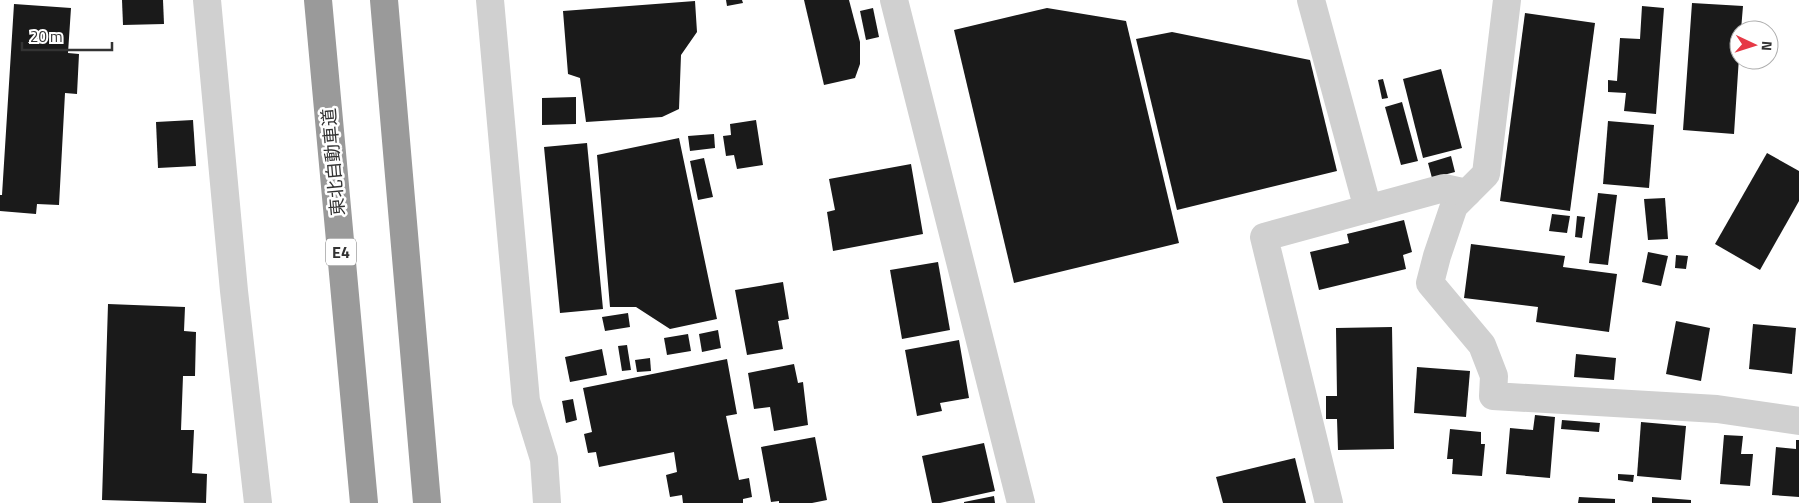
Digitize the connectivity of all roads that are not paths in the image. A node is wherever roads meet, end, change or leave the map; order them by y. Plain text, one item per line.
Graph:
1 (207, 0) edge
2 (318, 0) edge
3 (384, 0) edge
4 (490, 0) edge
5 (894, 0) edge
6 (1311, 0) edge
7 (1507, 0) edge
8 (1467, 193) junction
9 (1368, 209) junction
10 (1799, 421) edge
11 (258, 503) edge
12 (364, 503) edge
13 (428, 503) edge
14 (547, 503) edge
15 (1021, 503) edge
16 (1329, 503) edge

1 - 11 street
2 - 12 highway, 東北自動車道 / E4
3 - 13 highway
4 - 14 street
5 - 15 street
6 - 9 street
7 - 8 street
8 - 9 street
8 - 10 street
9 - 16 street

